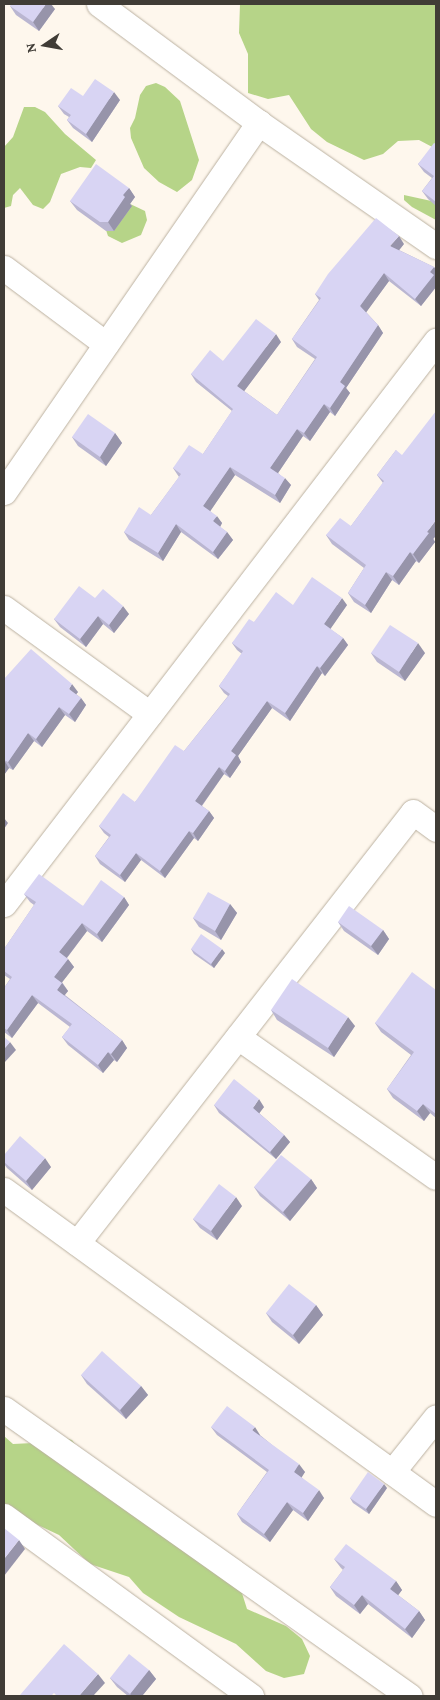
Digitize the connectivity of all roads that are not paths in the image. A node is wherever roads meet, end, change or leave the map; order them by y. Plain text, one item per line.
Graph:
1 (99, 4) edge
2 (259, 123) junction
3 (436, 246) edge
4 (4, 268) edge
5 (436, 341) edge
6 (106, 344) junction
7 (4, 492) edge
8 (4, 608) edge
9 (150, 714) junction
10 (436, 829) edge
11 (4, 904) edge
12 (238, 1037) junction
13 (436, 1177) edge
14 (4, 1190) edge
15 (77, 1243) junction
16 (4, 1410) edge
17 (436, 1418) edge
18 (392, 1472) junction
19 (436, 1504) edge
20 (4, 1516) edge
21 (251, 1696) edge
22 (410, 1696) edge

1 - 2 street
2 - 3 street
2 - 6 street
4 - 6 street
5 - 9 street
6 - 7 street
8 - 9 street
9 - 11 street
10 - 12 street
12 - 13 street
12 - 15 street
14 - 15 street
15 - 18 street
16 - 22 street
17 - 18 street
18 - 19 street
20 - 21 street

